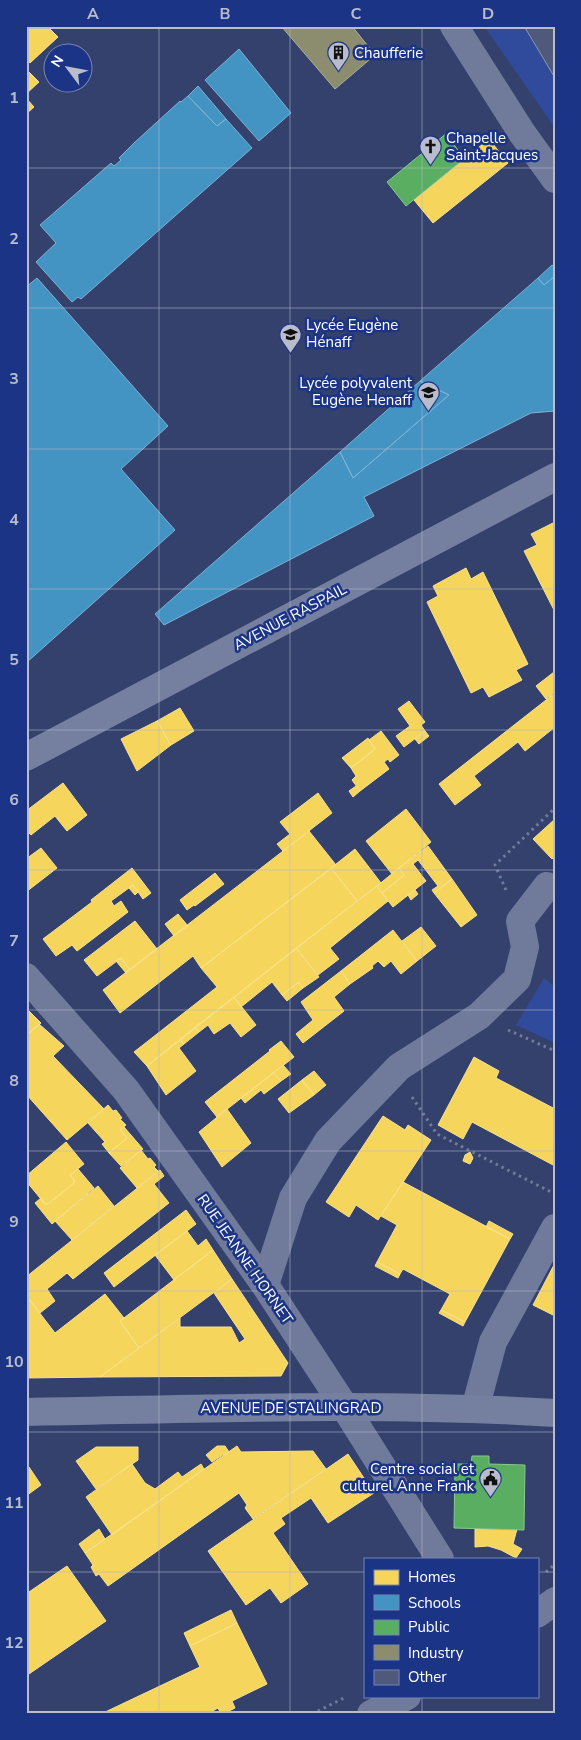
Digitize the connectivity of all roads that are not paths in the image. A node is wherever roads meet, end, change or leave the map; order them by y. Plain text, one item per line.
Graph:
1 (454, 26) edge
2 (555, 179) edge
3 (555, 477) edge
4 (26, 757) edge
5 (546, 886) dead end
6 (26, 977) edge
7 (555, 1228) edge
8 (265, 1285) junction
9 (344, 1406) junction
10 (475, 1409) junction
11 (26, 1412) edge
12 (555, 1413) edge
13 (439, 1558) edge
14 (555, 1601) edge
15 (538, 1613) edge
16 (403, 1698) edge
17 (371, 1714) edge

1 - 2 street
3 - 4 main road, AVENUE RASPAIL
5 - 8 street
6 - 8 street, RUE JEANNE HORNET
7 - 10 street
8 - 9 street, RUE JEANNE HORNET
9 - 10 main road, AVENUE DE STALINGRAD
9 - 11 main road, AVENUE DE STALINGRAD
9 - 13 street, RUE JEANNE HORNET
10 - 12 main road, AVENUE DE STALINGRAD
14 - 15 street
16 - 17 street

